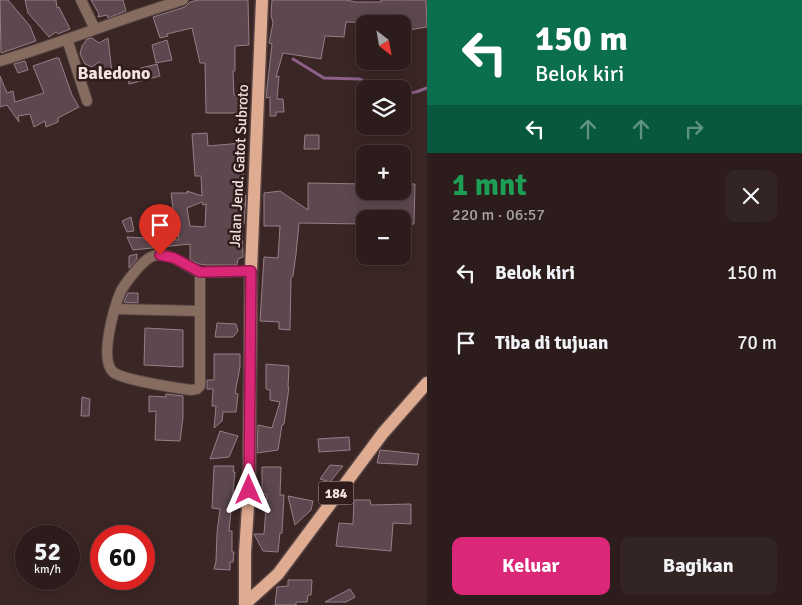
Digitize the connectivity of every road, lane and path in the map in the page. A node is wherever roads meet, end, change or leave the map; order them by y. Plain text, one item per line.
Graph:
1 (82, 0) edge
2 (184, 0) edge
3 (262, 0) edge
4 (95, 29) junction
5 (67, 39) junction
6 (0, 61) edge
7 (88, 101) dead end
8 (251, 271) junction
9 (200, 272) junction
10 (116, 309) junction
11 (200, 312) junction
12 (427, 383) edge
13 (245, 604) edge

1 - 4 street
2 - 4 street
3 - 8 main road, Jalan Jend. Gatot Subroto
4 - 5 street
5 - 6 street
5 - 7 street
8 - 9 street
8 - 13 main road, Jalan Jend. Gatot Subroto
9 - 10 street
9 - 11 street
10 - 11 street
10 - 11 street
12 - 13 main road, 184

